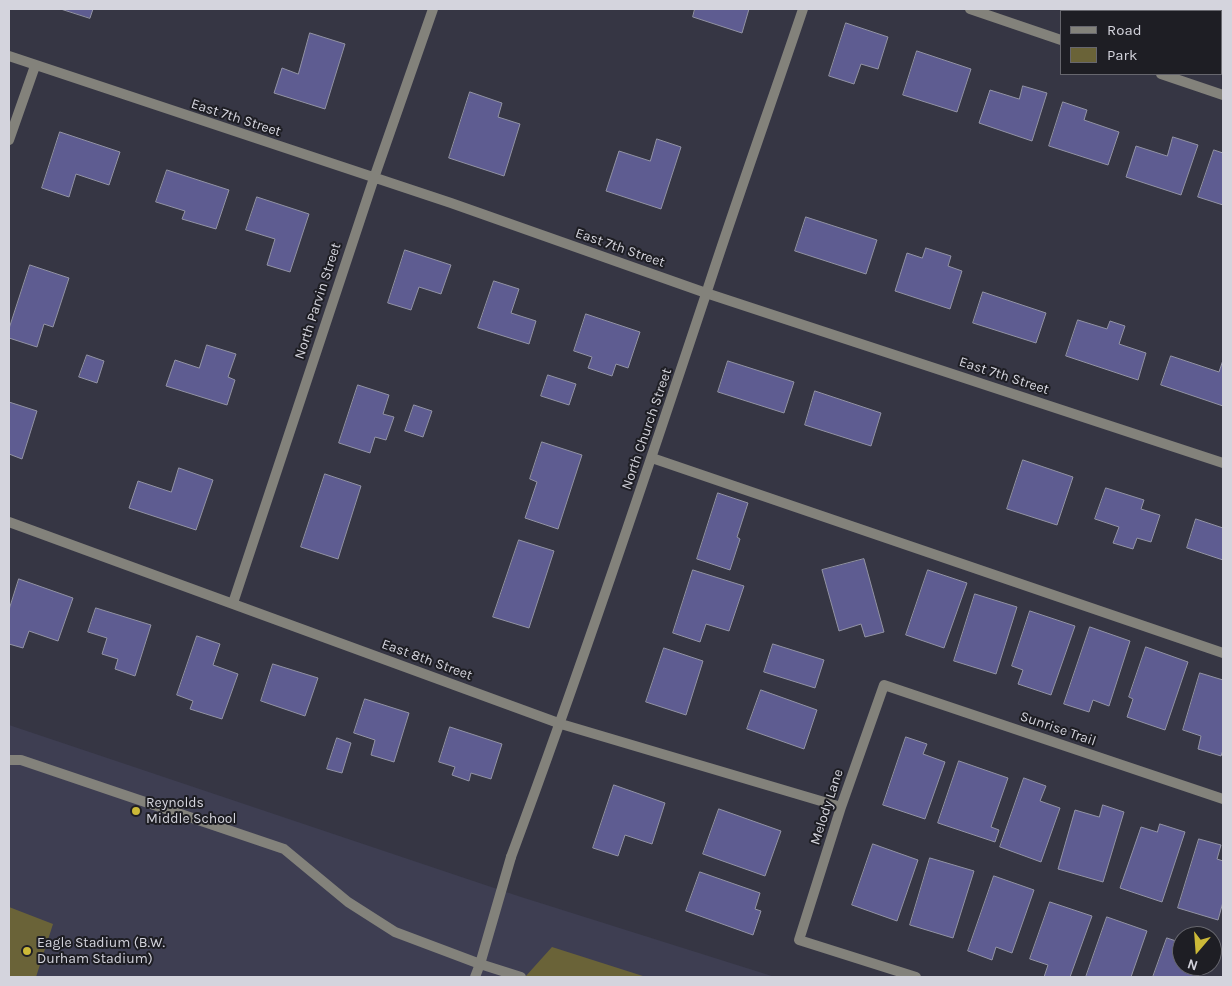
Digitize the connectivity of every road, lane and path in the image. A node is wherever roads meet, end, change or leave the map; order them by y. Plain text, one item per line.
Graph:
1 (433, 9) edge
2 (803, 9) edge
3 (970, 9) edge
4 (1060, 40) edge
5 (9, 56) edge
6 (35, 66) junction
7 (1164, 75) edge
8 (1223, 95) edge
9 (9, 140) edge
10 (374, 178) junction
11 (706, 293) junction
12 (652, 458) junction
13 (1223, 462) edge
14 (9, 522) edge
15 (233, 603) junction
16 (1223, 653) edge
17 (884, 685) joint
18 (561, 724) junction
19 (9, 760) edge
20 (1223, 799) edge
21 (841, 807) junction
22 (480, 964) junction
23 (475, 977) edge
24 (521, 977) edge
25 (916, 977) edge

1 - 10 street, North Parvin Street
2 - 11 street, North Church Street
3 - 4 street
5 - 6 street, East 7th Street
6 - 9 street
6 - 10 street, East 7th Street
7 - 8 street
10 - 11 street, East 7th Street
10 - 15 street, North Parvin Street
11 - 12 street, North Church Street
11 - 13 street, East 7th Street
12 - 16 street
12 - 18 street, North Church Street
14 - 15 street, East 8th Street
15 - 18 street, East 8th Street
17 - 20 street, Sunrise Trail
17 - 21 street, Melody Lane
18 - 21 street, East 8th Street
18 - 22 street, North Church Street
19 - 22 street
21 - 25 street, Melody Lane
22 - 23 street, North Church Street
22 - 24 street

